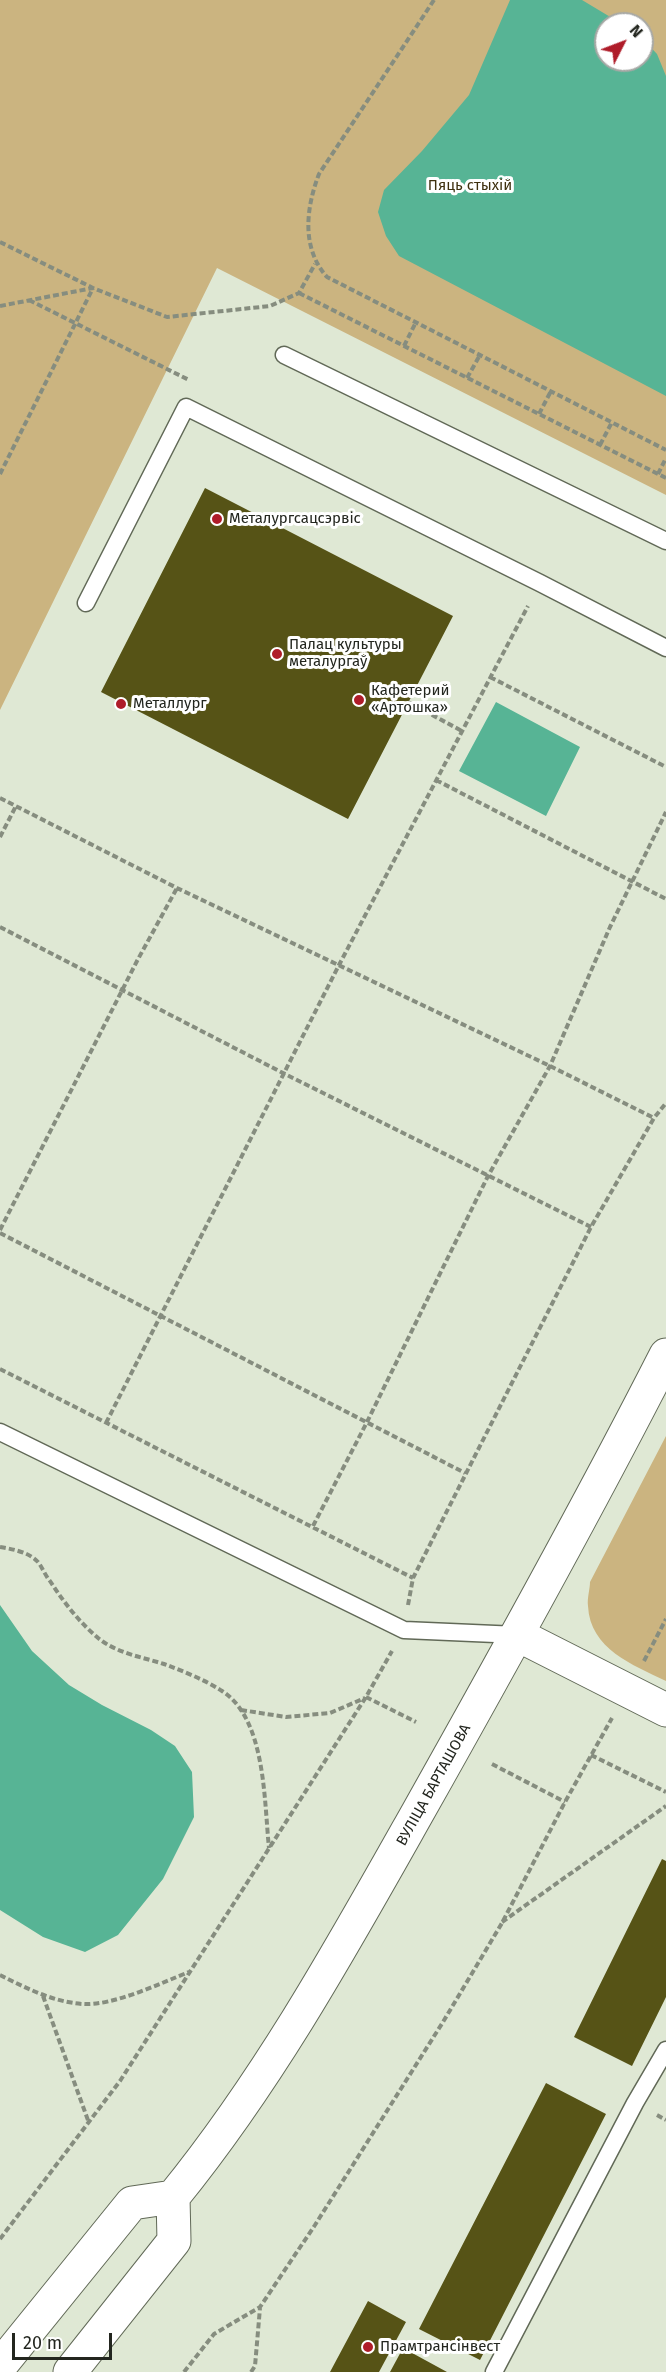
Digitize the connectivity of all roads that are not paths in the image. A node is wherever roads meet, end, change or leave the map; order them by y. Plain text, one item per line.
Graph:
1 (284, 355) dead end
2 (666, 541) edge
3 (86, 603) dead end
4 (666, 648) edge
5 (666, 1355) edge
6 (0, 1432) edge
7 (518, 1635) junction
8 (666, 1710) edge
9 (666, 2050) edge
10 (173, 2197) junction
11 (0, 2366) edge
12 (70, 2372) edge
13 (494, 2372) edge

1 - 2 lane
3 - 4 lane
5 - 7 main road, ВУЛІЦА БАРТАШОВА
6 - 7 lane
7 - 8 main road
7 - 10 main road, ВУЛІЦА БАРТАШОВА
9 - 13 lane
10 - 11 main road
10 - 12 main road

